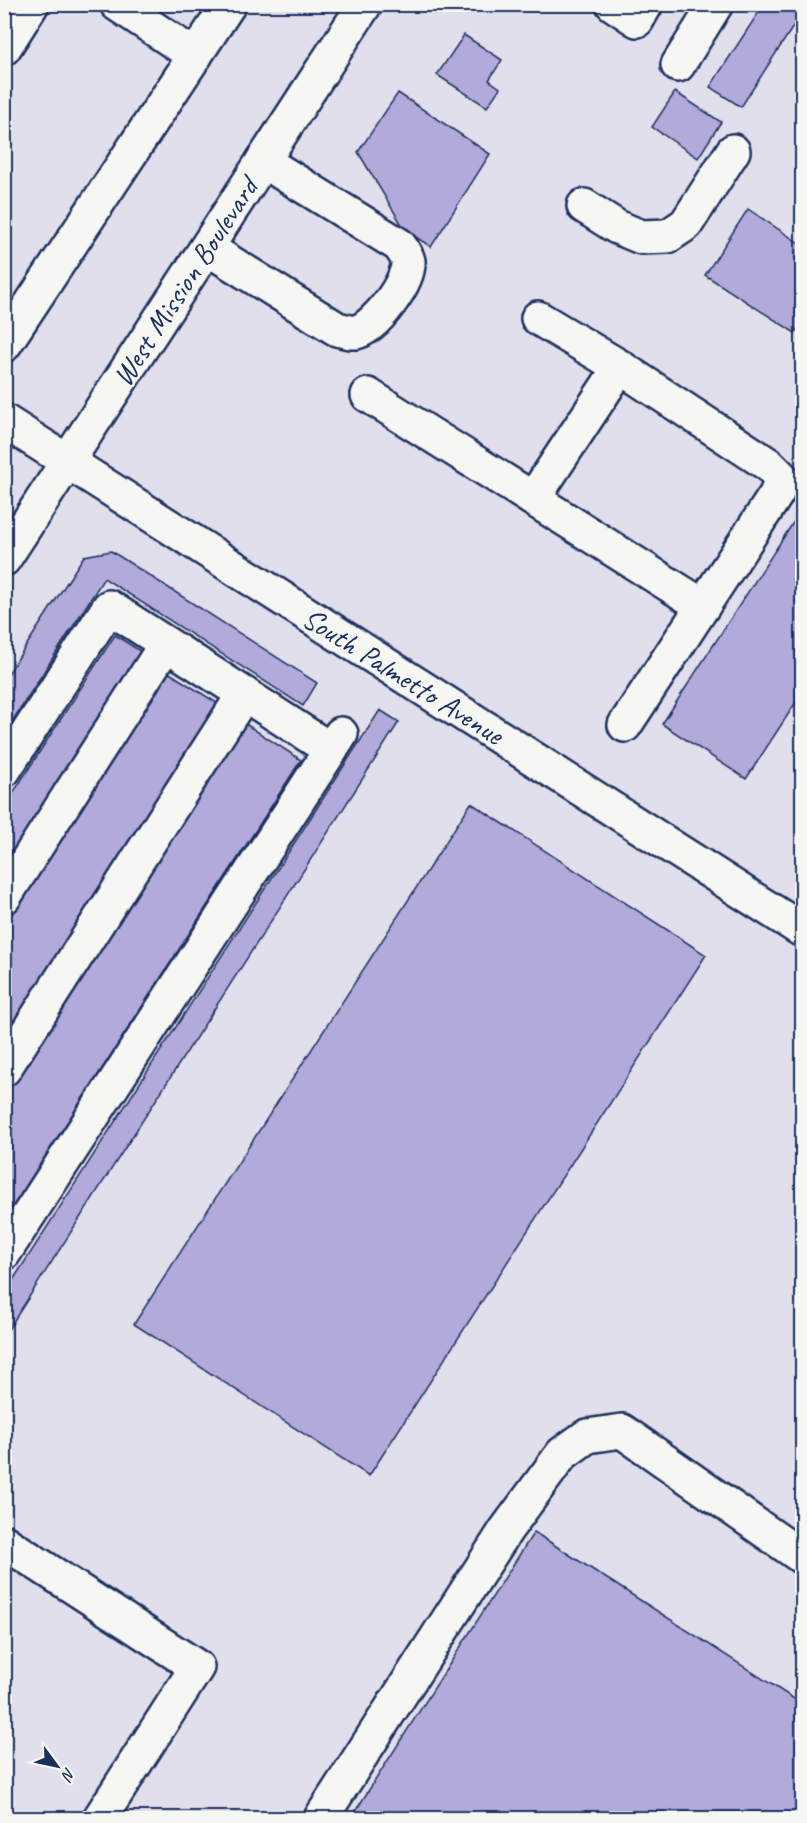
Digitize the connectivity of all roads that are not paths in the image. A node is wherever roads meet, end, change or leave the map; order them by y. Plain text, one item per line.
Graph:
1 (32, 4) edge
2 (117, 4) edge
3 (229, 4) edge
4 (365, 4) edge
5 (613, 4) edge
6 (646, 4) edge
7 (716, 4) edge
8 (4, 48) edge
9 (195, 56) junction
10 (678, 65) dead end
11 (733, 151) dead end
12 (263, 161) junction
13 (584, 206) dead end
14 (207, 248) junction
15 (538, 318) dead end
16 (4, 345) edge
17 (620, 367) junction
18 (368, 395) dead end
19 (4, 421) edge
20 (68, 462) junction
21 (533, 499) junction
22 (4, 559) edge
23 (703, 606) junction
24 (166, 644) junction
25 (244, 694) junction
26 (625, 725) dead end
27 (4, 770) edge
28 (4, 897) edge
29 (802, 930) edge
30 (4, 1069) edge
31 (4, 1252) edge
32 (10, 1556) edge
33 (802, 1557) edge
34 (100, 1818) edge
35 (321, 1818) edge

1 - 8 main road
2 - 9 main road
3 - 9 main road
4 - 12 main road, West Mission Boulevard
5 - 6 main road
7 - 10 main road
9 - 16 main road
11 - 13 main road
12 - 14 main road, West Mission Boulevard
12 - 14 main road
14 - 20 main road, West Mission Boulevard
15 - 17 main road
17 - 21 main road
17 - 23 main road
18 - 21 main road
19 - 20 main road, South Palmetto Avenue
20 - 22 main road, West Mission Boulevard
20 - 29 main road, South Palmetto Avenue
21 - 23 main road
23 - 26 main road
24 - 25 main road
24 - 27 main road
24 - 28 main road
25 - 30 main road
25 - 31 main road
32 - 34 main road
33 - 35 main road

